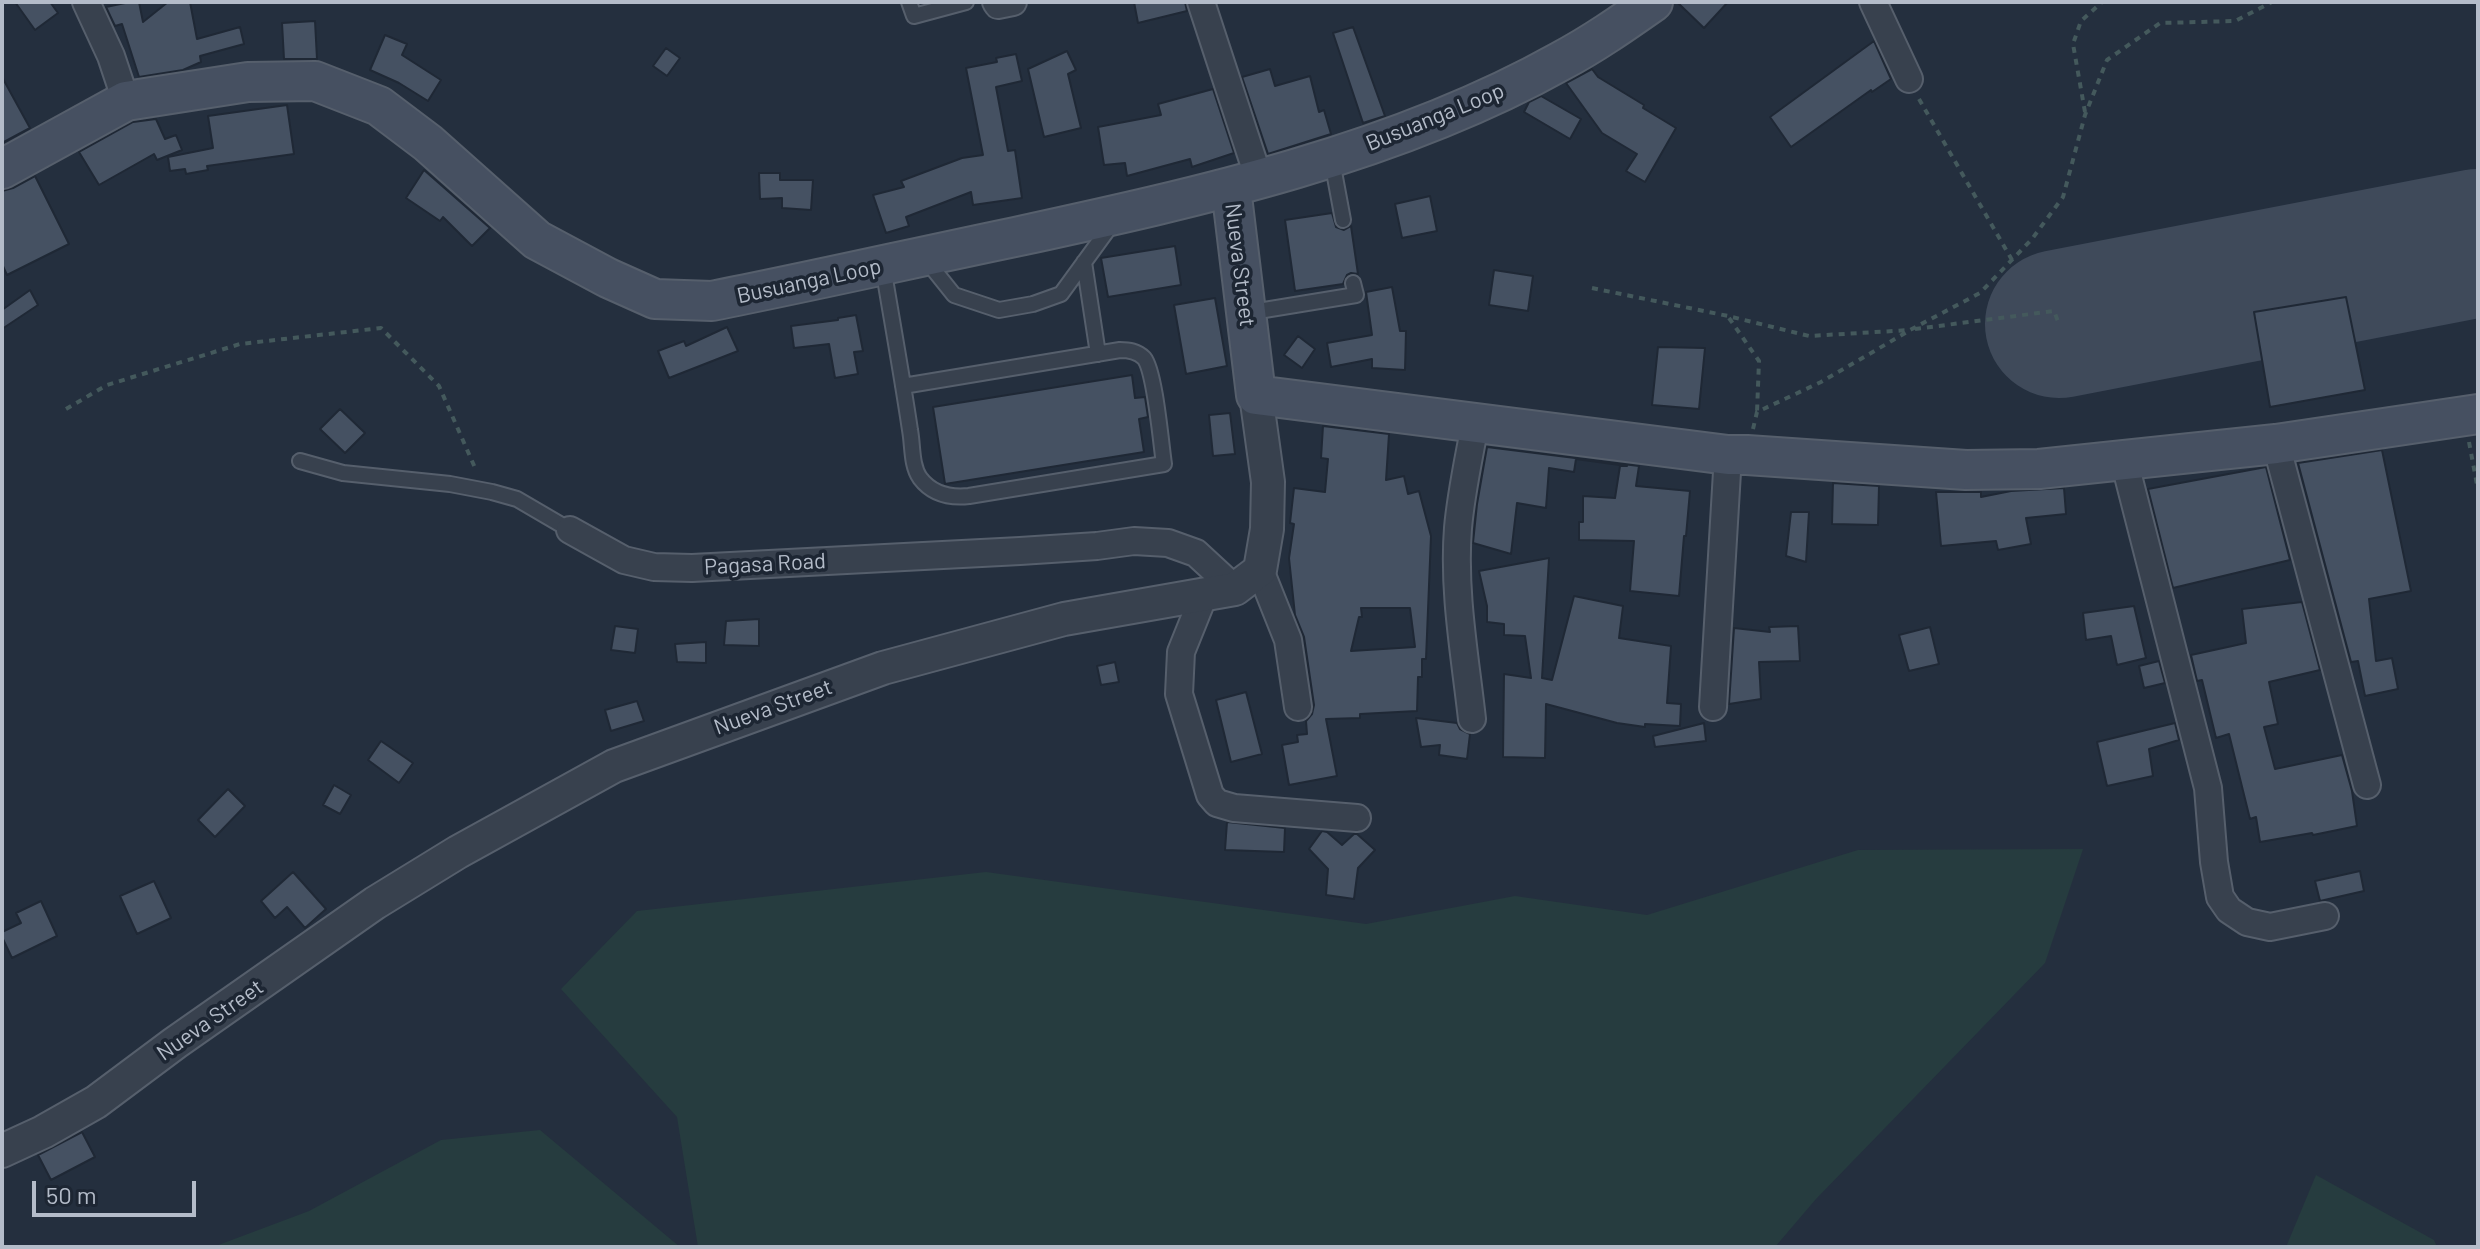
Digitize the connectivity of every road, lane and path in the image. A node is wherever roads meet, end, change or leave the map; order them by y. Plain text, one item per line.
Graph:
1 (86, 2) edge
2 (909, 2) edge
3 (966, 2) edge
4 (996, 2) edge
5 (1013, 2) edge
6 (1201, 2) edge
7 (1653, 2) edge
8 (1873, 2) edge
9 (2102, 2) edge
10 (2272, 2) edge
11 (1909, 79) joint
12 (126, 101) junction
13 (2085, 115) junction
14 (1332, 156) junction
15 (2, 169) edge
16 (1245, 183) junction
17 (1118, 215) junction
18 (1343, 220) dead end
19 (924, 256) junction
20 (2012, 260) junction
21 (1084, 262) junction
22 (883, 266) junction
23 (1353, 283) dead end
24 (1592, 288) dead end
25 (1246, 313) junction
26 (1728, 316) junction
27 (2059, 324) dead end
28 (1910, 330) junction
29 (1098, 354) junction
30 (903, 386) junction
31 (1256, 395) junction
32 (66, 409) dead end
33 (1757, 412) junction
34 (2471, 415) edge
35 (1475, 424) junction
36 (2276, 444) junction
37 (1738, 455) junction
38 (2124, 460) junction
39 (300, 461) dead end
40 (2478, 490) edge
41 (485, 491) junction
42 (570, 530) joint
43 (1260, 570) junction
44 (1219, 592) junction
45 (1298, 707) dead end
46 (1713, 707) dead end
47 (1472, 719) dead end
48 (2367, 785) dead end
49 (1357, 818) dead end
50 (2325, 916) dead end
51 (2, 1151) edge

1 - 12 street
2 - 3 lane
4 - 5 street
6 - 16 street
7 - 14 main road, Busuanga Loop
8 - 11 street
9 - 13 path
10 - 13 path
11 - 20 path
12 - 15 main road, Busuanga Loop
12 - 22 main road, Busuanga Loop
13 - 20 path
14 - 16 main road, Busuanga Loop
14 - 18 lane
16 - 17 main road, Busuanga Loop
16 - 25 main road, Nueva Street
17 - 19 main road, Busuanga Loop
17 - 21 lane
19 - 21 lane
19 - 22 main road, Busuanga Loop
20 - 28 path
21 - 29 lane
22 - 30 lane
23 - 25 lane
24 - 26 path
25 - 31 main road, Nueva Street
26 - 28 path
26 - 33 path
27 - 28 path
28 - 33 path
29 - 30 lane
29 - 30 lane
31 - 35 main road
31 - 43 street, Nueva Street
32 - 41 path
33 - 37 path
34 - 36 main road
34 - 40 path
35 - 37 main road
35 - 47 street
36 - 38 main road
36 - 48 street
37 - 38 main road
37 - 46 street
38 - 50 street
39 - 41 lane, Pagasa Road
41 - 42 lane, Pagasa Road
42 - 44 street, Pagasa Road
43 - 44 street, Nueva Street
43 - 45 street
44 - 49 street
44 - 51 street, Nueva Street

